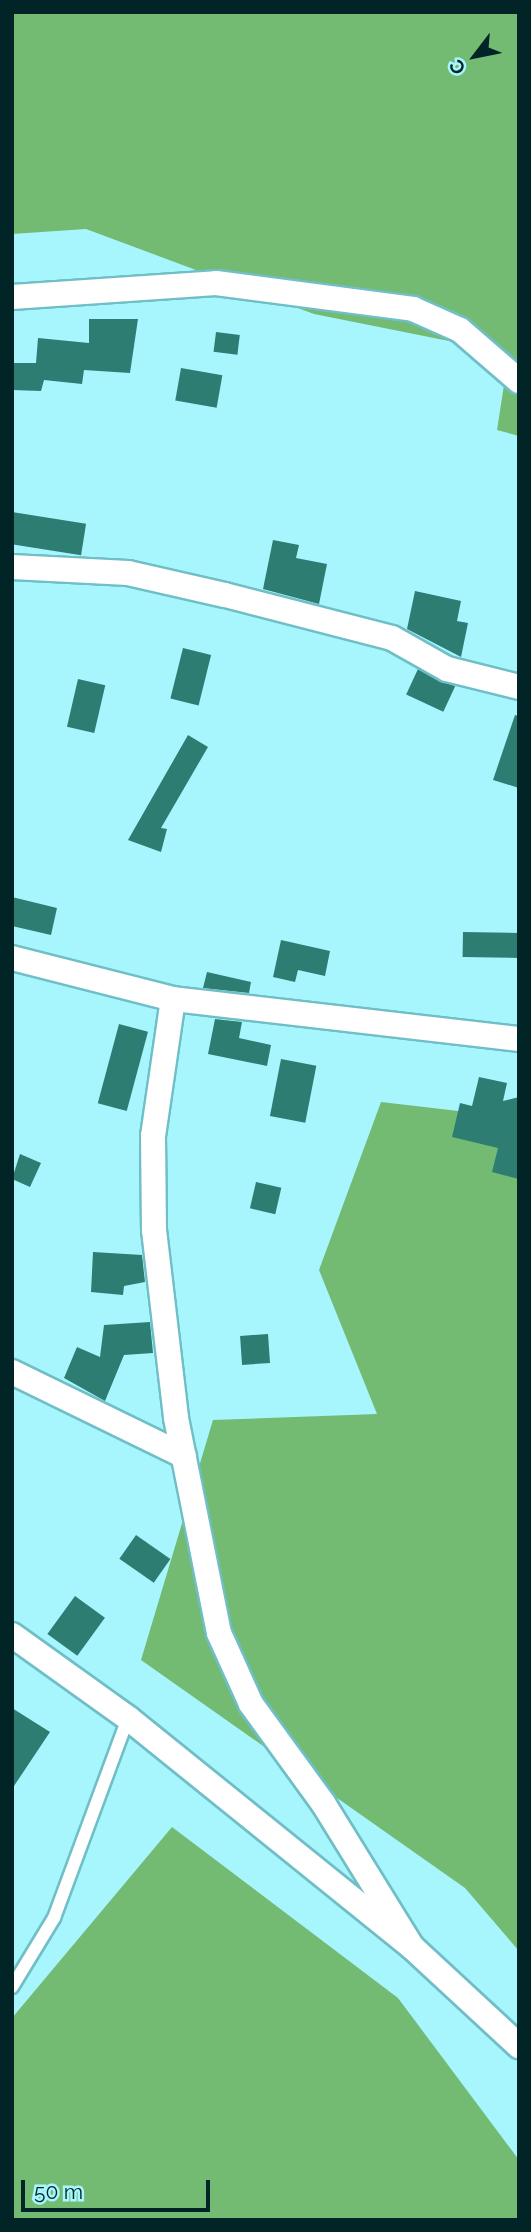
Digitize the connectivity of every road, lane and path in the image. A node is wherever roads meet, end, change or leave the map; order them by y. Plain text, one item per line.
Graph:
1 (12, 297) edge
2 (519, 381) edge
3 (12, 567) edge
4 (519, 687) edge
5 (12, 958) edge
6 (173, 999) junction
7 (519, 1039) edge
8 (12, 1372) edge
9 (184, 1456) junction
10 (12, 1635) edge
11 (128, 1718) junction
12 (412, 1947) junction
13 (12, 1987) edge
14 (519, 2046) edge

1 - 2 street
3 - 4 street
5 - 6 street
6 - 7 street
6 - 9 street
8 - 9 street
9 - 12 street
10 - 11 street
11 - 12 street
11 - 13 lane
12 - 14 street

